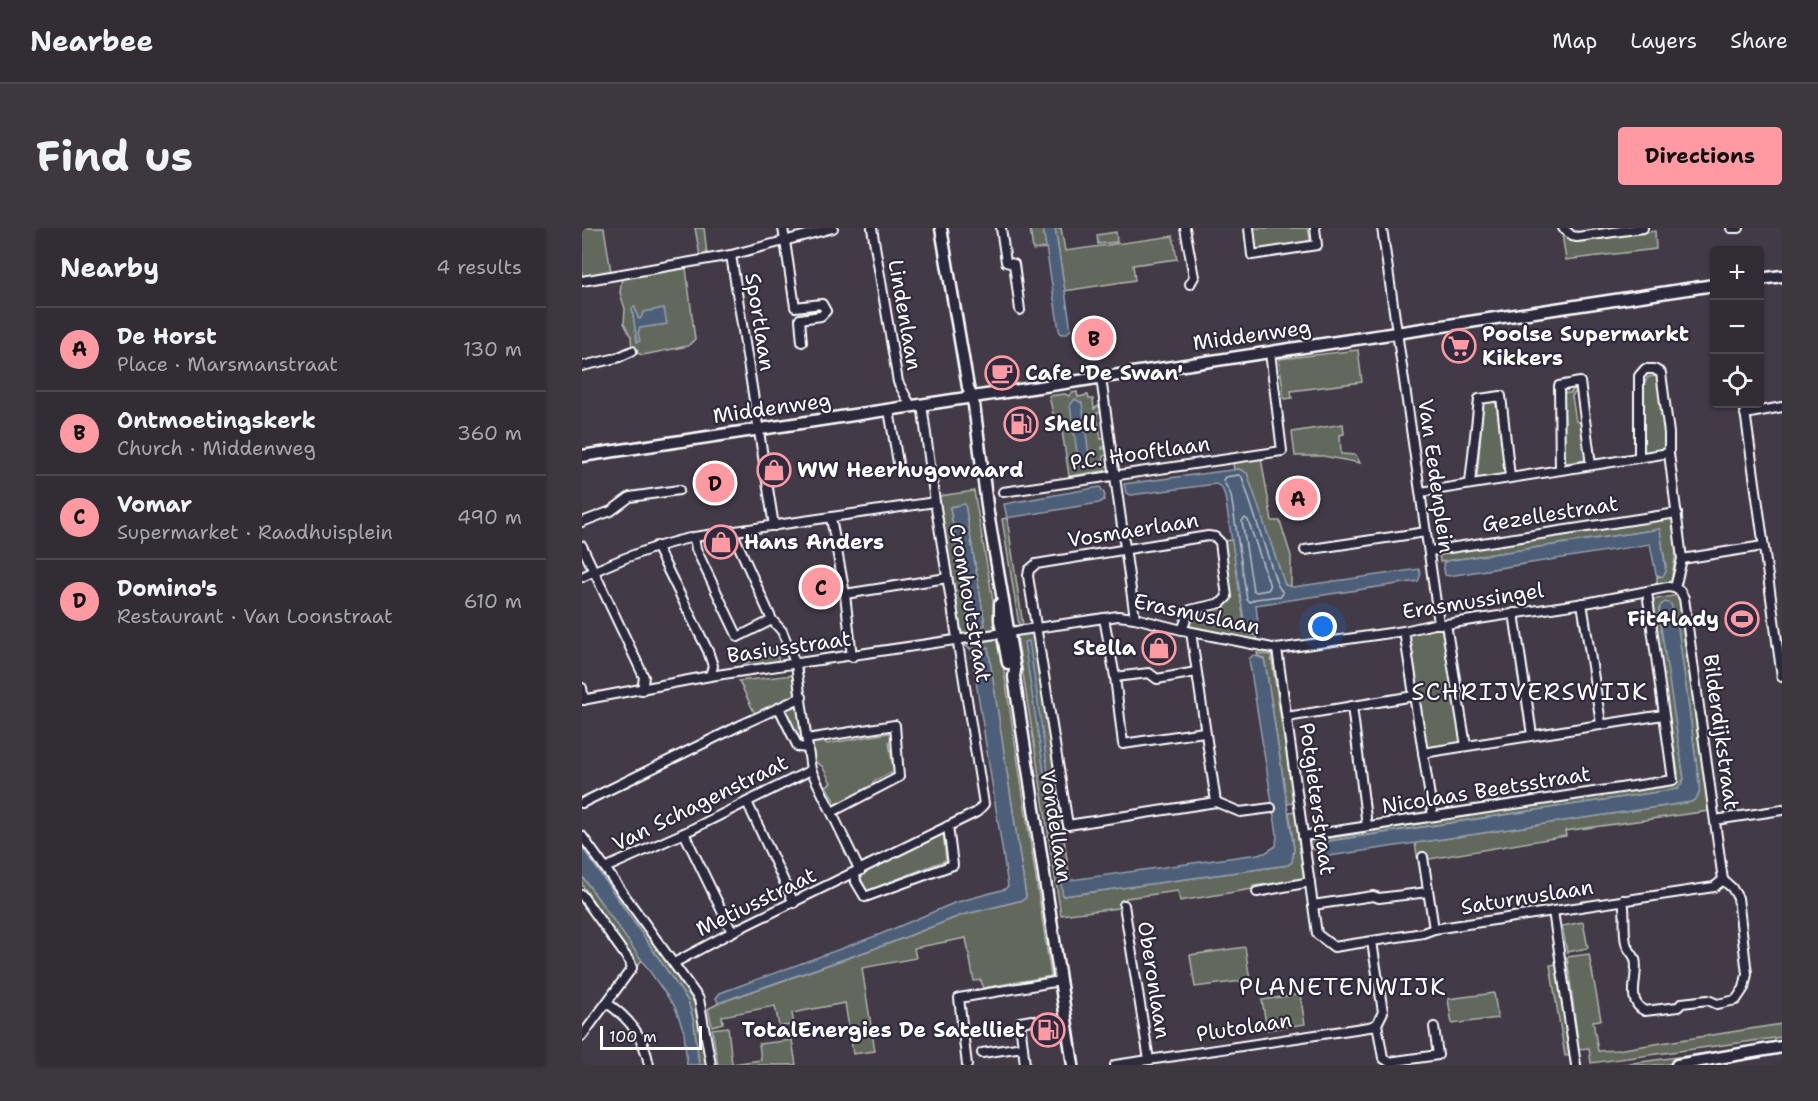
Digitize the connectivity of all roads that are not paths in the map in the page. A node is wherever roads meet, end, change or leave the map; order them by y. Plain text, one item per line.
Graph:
1 (783, 228) edge
2 (833, 228) edge
3 (872, 228) edge
4 (943, 228) edge
5 (1001, 228) edge
6 (1185, 228) edge
7 (1249, 228) edge
8 (1315, 228) edge
9 (1382, 228) edge
10 (1563, 228) edge
11 (1643, 228) edge
12 (1731, 228) edge
13 (1739, 228) edge
14 (1632, 229) edge
15 (785, 241) junction
16 (731, 255) junction
17 (1782, 276) edge
18 (1764, 278) edge
19 (582, 281) edge
20 (1190, 284) dead end
21 (1710, 286) edge
22 (795, 307) junction
23 (1020, 310) dead end
24 (800, 320) junction
25 (1398, 333) junction
26 (802, 342) dead end
27 (632, 351) dead end
28 (1270, 352) junction
29 (582, 366) edge
30 (1101, 378) junction
31 (973, 398) junction
32 (922, 404) junction
33 (910, 406) junction
34 (1782, 406) edge
35 (1744, 408) edge
36 (889, 410) junction
37 (1745, 414) junction
38 (758, 429) junction
39 (1670, 453) junction
40 (582, 456) edge
41 (1639, 458) junction
42 (898, 463) dead end
43 (1591, 465) junction
44 (1560, 470) junction
45 (1115, 474) junction
46 (1510, 477) junction
47 (1470, 483) junction
48 (679, 490) dead end
49 (1003, 492) dead end
50 (1421, 492) junction
51 (935, 502) junction
52 (1677, 513) junction
53 (831, 518) junction
54 (582, 522) edge
55 (774, 526) junction
56 (732, 531) junction
57 (1426, 532) junction
58 (694, 537) junction
59 (582, 546) edge
60 (656, 546) junction
61 (1763, 546) junction
62 (1125, 549) junction
63 (1305, 550) dead end
64 (1430, 551) junction
65 (1682, 558) junction
66 (595, 571) junction
67 (582, 577) edge
68 (946, 578) junction
69 (1675, 588) junction
70 (1647, 592) junction
71 (844, 594) junction
72 (1582, 603) junction
73 (1514, 613) junction
74 (1104, 618) junction
75 (1135, 618) junction
76 (772, 621) junction
77 (1443, 624) junction
78 (1036, 628) junction
79 (1186, 631) junction
80 (1404, 631) junction
81 (1006, 632) junction
82 (956, 640) junction
83 (1277, 649) junction
84 (852, 657) junction
85 (796, 665) junction
86 (1196, 672) junction
87 (710, 676) junction
88 (1115, 677) junction
89 (1782, 677) edge
90 (582, 688) edge
91 (642, 690) junction
92 (1414, 696) junction
93 (802, 697) junction
94 (583, 700) edge
95 (1352, 706) junction
96 (779, 708) junction
97 (1663, 715) junction
98 (1287, 717) junction
99 (1601, 723) junction
100 (1204, 732) junction
101 (1532, 735) junction
102 (808, 744) junction
103 (1466, 746) junction
104 (1423, 753) junction
105 (811, 770) junction
106 (747, 802) junction
107 (1216, 802) junction
108 (582, 803) edge
109 (982, 808) joint
110 (1271, 808) dead end
111 (1782, 810) edge
112 (832, 812) junction
113 (1433, 816) junction
114 (1715, 820) junction
115 (948, 826) junction
116 (1367, 826) junction
117 (684, 833) junction
118 (582, 836) edge
119 (1304, 836) junction
120 (1423, 857) dead end
121 (605, 868) junction
122 (857, 872) junction
123 (1723, 880) junction
124 (1310, 882) junction
125 (1257, 892) dead end
126 (1428, 892) junction
127 (582, 895) edge
128 (1623, 900) junction
129 (794, 903) junction
130 (1124, 905) dead end
131 (1313, 905) junction
132 (1553, 911) junction
133 (1434, 929) junction
134 (732, 932) junction
135 (1372, 942) junction
136 (1334, 947) joint
137 (674, 963) junction
138 (1060, 981) junction
139 (608, 1003) junction
140 (1032, 1020) dead end
141 (1377, 1024) junction
142 (1434, 1027) dead end
143 (582, 1036) edge
144 (1023, 1047) junction
145 (1782, 1047) edge
146 (982, 1053) dead end
147 (1782, 1054) edge
148 (1149, 1060) junction
149 (649, 1065) edge
150 (711, 1065) edge
151 (967, 1065) edge
152 (1025, 1065) edge
153 (1073, 1065) edge
154 (1115, 1065) edge
155 (1576, 1065) edge
156 (1677, 1065) edge
157 (1709, 1065) edge

1 - 15 street
2 - 15 street
3 - 33 street, Lindenlaan
4 - 31 street, Vondellaan
5 - 23 street
6 - 20 street
7 - 8 street
9 - 25 street, Van Eedenplein
10 - 14 street
11 - 14 street
12 - 13 street
15 - 16 street
15 - 22 street
16 - 19 street
16 - 38 street, Sportlaan
17 - 18 street
21 - 25 street, Middenweg
22 - 24 street
22 - 24 street
24 - 26 street
25 - 28 street, Middenweg
25 - 50 street, Van Eedenplein
27 - 29 street
28 - 30 street, Middenweg
28 - 45 street, P.C. Hooftlaan
30 - 31 street, Middenweg
30 - 45 street
31 - 32 street, Middenweg
31 - 81 street, Vondellaan
32 - 33 street, Middenweg
32 - 51 street, Cromhoutstraat
33 - 36 street, Middenweg
34 - 37 street
35 - 37 street
36 - 38 street, Middenweg
36 - 42 street
37 - 61 street
38 - 40 street, Middenweg
38 - 55 street, Sportlaan
39 - 41 street
39 - 41 street
39 - 52 street
41 - 43 street
43 - 44 street
43 - 44 street
44 - 46 street
45 - 49 street, P.C. Hooftlaan
45 - 62 street
46 - 47 street
46 - 47 street
47 - 50 street
48 - 54 street
50 - 57 street, Van Eedenplein
51 - 53 street
51 - 68 street, Cromhoutstraat
52 - 64 street, Gezellestraat
52 - 65 street
53 - 55 street
53 - 71 street
55 - 56 street
56 - 58 street
56 - 76 street
57 - 63 street
57 - 64 street, Van Eedenplein
58 - 60 street
58 - 76 street
59 - 66 street
60 - 66 street
60 - 87 street
61 - 65 street
61 - 89 street
62 - 75 street
62 - 78 street, Vosmaerlaan
62 - 79 street, Vosmaerlaan
64 - 77 street, Van Eedenplein
65 - 69 street
66 - 67 street
66 - 91 street
68 - 71 street
68 - 82 street, Cromhoutstraat
69 - 70 street, Erasmussingel
69 - 114 street, Bilderdijkstraat
70 - 72 street, Erasmussingel
70 - 97 street
71 - 84 street
72 - 73 street, Erasmussingel
72 - 99 street
73 - 77 street, Erasmussingel
73 - 101 street
74 - 75 street, Erasmuslaan
74 - 78 street, Erasmuslaan
74 - 88 street
75 - 79 street, Erasmuslaan
76 - 85 street
77 - 80 street, Erasmussingel
77 - 103 street, Van Eedenplein
78 - 81 street, Erasmuslaan
78 - 107 street
79 - 83 street, Erasmuslaan
79 - 86 street
80 - 83 street, Erasmussingel
80 - 92 street
81 - 82 street, Basiusstraat
81 - 138 street, Vondellaan
82 - 84 street, Basiusstraat
82 - 109 street, Cromhoutstraat
83 - 98 street, Potgieterstraat
84 - 85 street, Basiusstraat
85 - 87 street, Basiusstraat
85 - 93 street
86 - 88 street
86 - 100 street
87 - 91 street, Basiusstraat
88 - 100 street
90 - 94 street
91 - 94 street, Basiusstraat
92 - 95 street
92 - 104 street
93 - 96 street
93 - 102 street
95 - 98 street
95 - 116 street
96 - 102 street
96 - 108 street
97 - 99 street
97 - 113 street, Nicolaas Beetsstraat
98 - 119 street, Potgieterstraat
99 - 101 street
100 - 107 street
101 - 103 street
102 - 105 street
102 - 112 street
103 - 104 street
104 - 113 street
105 - 106 street, Van Schagenstraat
105 - 112 street
106 - 117 street, Van Schagenstraat
106 - 129 street
107 - 110 street
109 - 115 street, Metiusstraat
111 - 114 street
112 - 122 street
113 - 116 street, Nicolaas Beetsstraat
114 - 123 street, Bilderdijkstraat
115 - 122 street, Metiusstraat
115 - 122 street
116 - 119 street, Nicolaas Beetsstraat
117 - 121 street, Van Schagenstraat
117 - 134 street
118 - 121 street
119 - 124 street, Potgieterstraat
120 - 126 street
121 - 137 street
122 - 129 street, Metiusstraat
123 - 128 street, Saturnuslaan
123 - 128 street
124 - 125 street
124 - 131 street, Potgieterstraat
126 - 131 street
126 - 133 street
127 - 139 street
128 - 132 street, Saturnuslaan
129 - 134 street, Metiusstraat
130 - 148 street, Oberonlaan
131 - 136 street, Potgieterstraat
132 - 133 street, Saturnuslaan
132 - 155 street
133 - 135 street, Saturnuslaan
134 - 137 street, Metiusstraat
135 - 136 street, Saturnuslaan
135 - 141 street
137 - 150 street
138 - 151 street
138 - 153 street, Vondellaan
139 - 143 street
139 - 149 street
140 - 144 street
141 - 142 street
141 - 148 street, Plutolaan
144 - 146 street
144 - 152 street
145 - 156 street
147 - 157 street
148 - 154 street, Plutolaan

